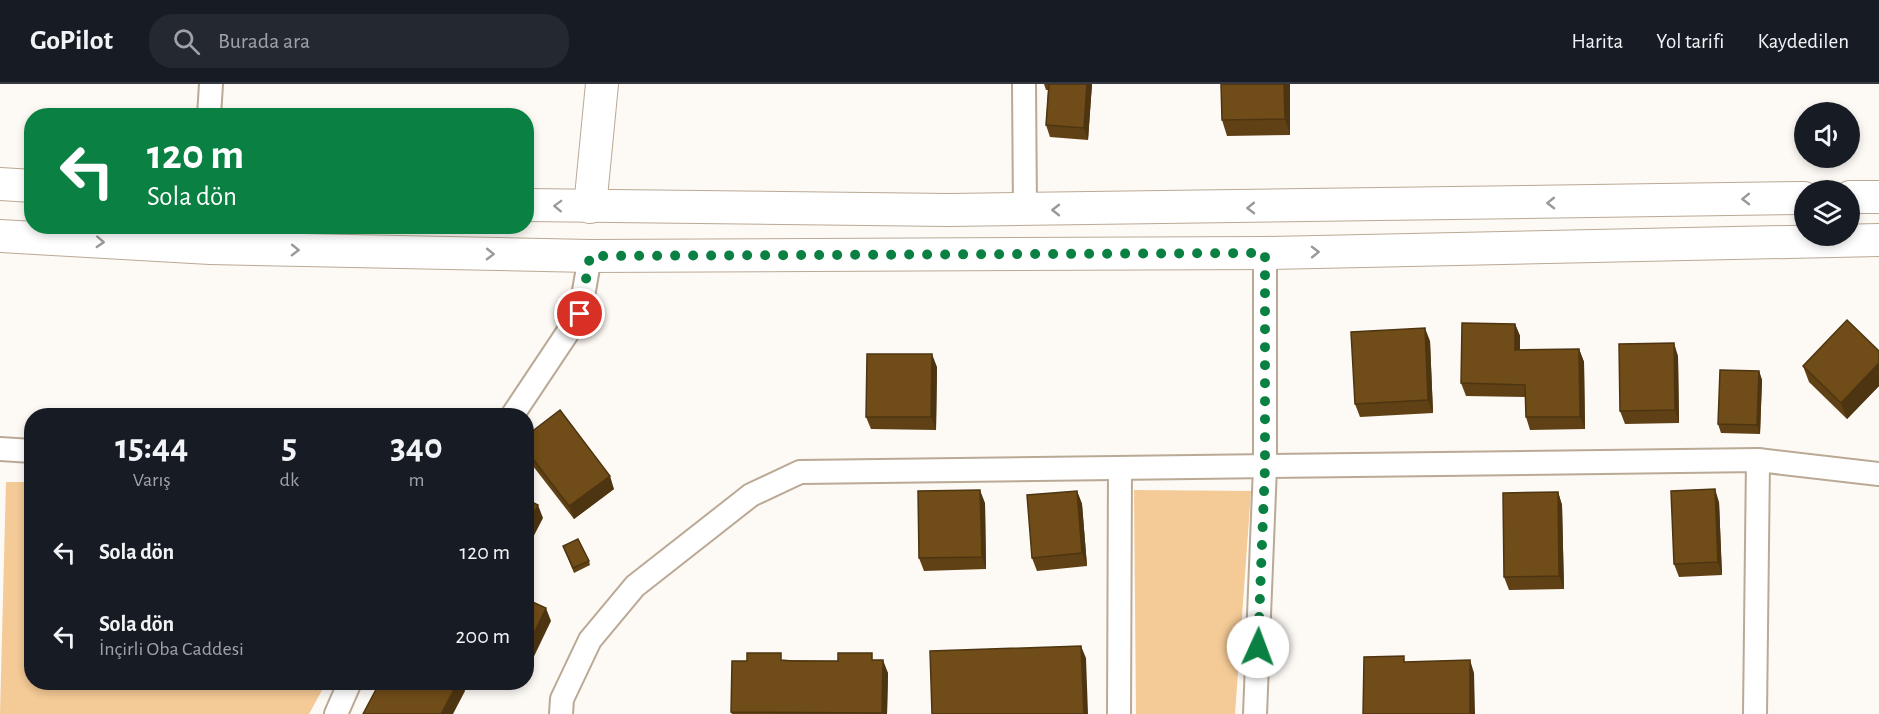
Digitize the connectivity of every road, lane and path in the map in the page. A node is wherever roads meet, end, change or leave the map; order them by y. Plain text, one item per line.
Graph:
1 (211, 84) edge
2 (602, 84) edge
3 (1024, 84) edge
4 (210, 108) edge
5 (0, 184) edge
6 (24, 186) edge
7 (1860, 197) edge
8 (1879, 197) edge
9 (1794, 198) edge
10 (534, 205) edge
11 (590, 207) junction
12 (1024, 210) junction
13 (0, 236) edge
14 (1879, 240) edge
15 (1265, 253) junction
16 (590, 256) junction
17 (517, 408) edge
18 (0, 449) edge
19 (24, 450) edge
20 (1758, 460) junction
21 (1265, 467) junction
22 (1120, 470) junction
23 (1879, 474) edge
24 (346, 690) edge
25 (336, 714) edge
26 (561, 714) edge
27 (1119, 714) edge
28 (1255, 714) edge
29 (1755, 714) edge

1 - 4 street
2 - 11 main road
3 - 12 street
5 - 6 main road
7 - 8 main road
9 -> 12 main road
11 -> 10 main road
11 - 12 main road
13 -> 16 main road
15 -> 14 main road
15 - 16 main road
15 - 21 street
16 - 17 street
18 - 19 street
20 - 21 street
20 - 23 street
20 - 29 street
21 - 22 street
21 - 28 street
22 - 26 street
22 - 27 street
24 - 25 street

